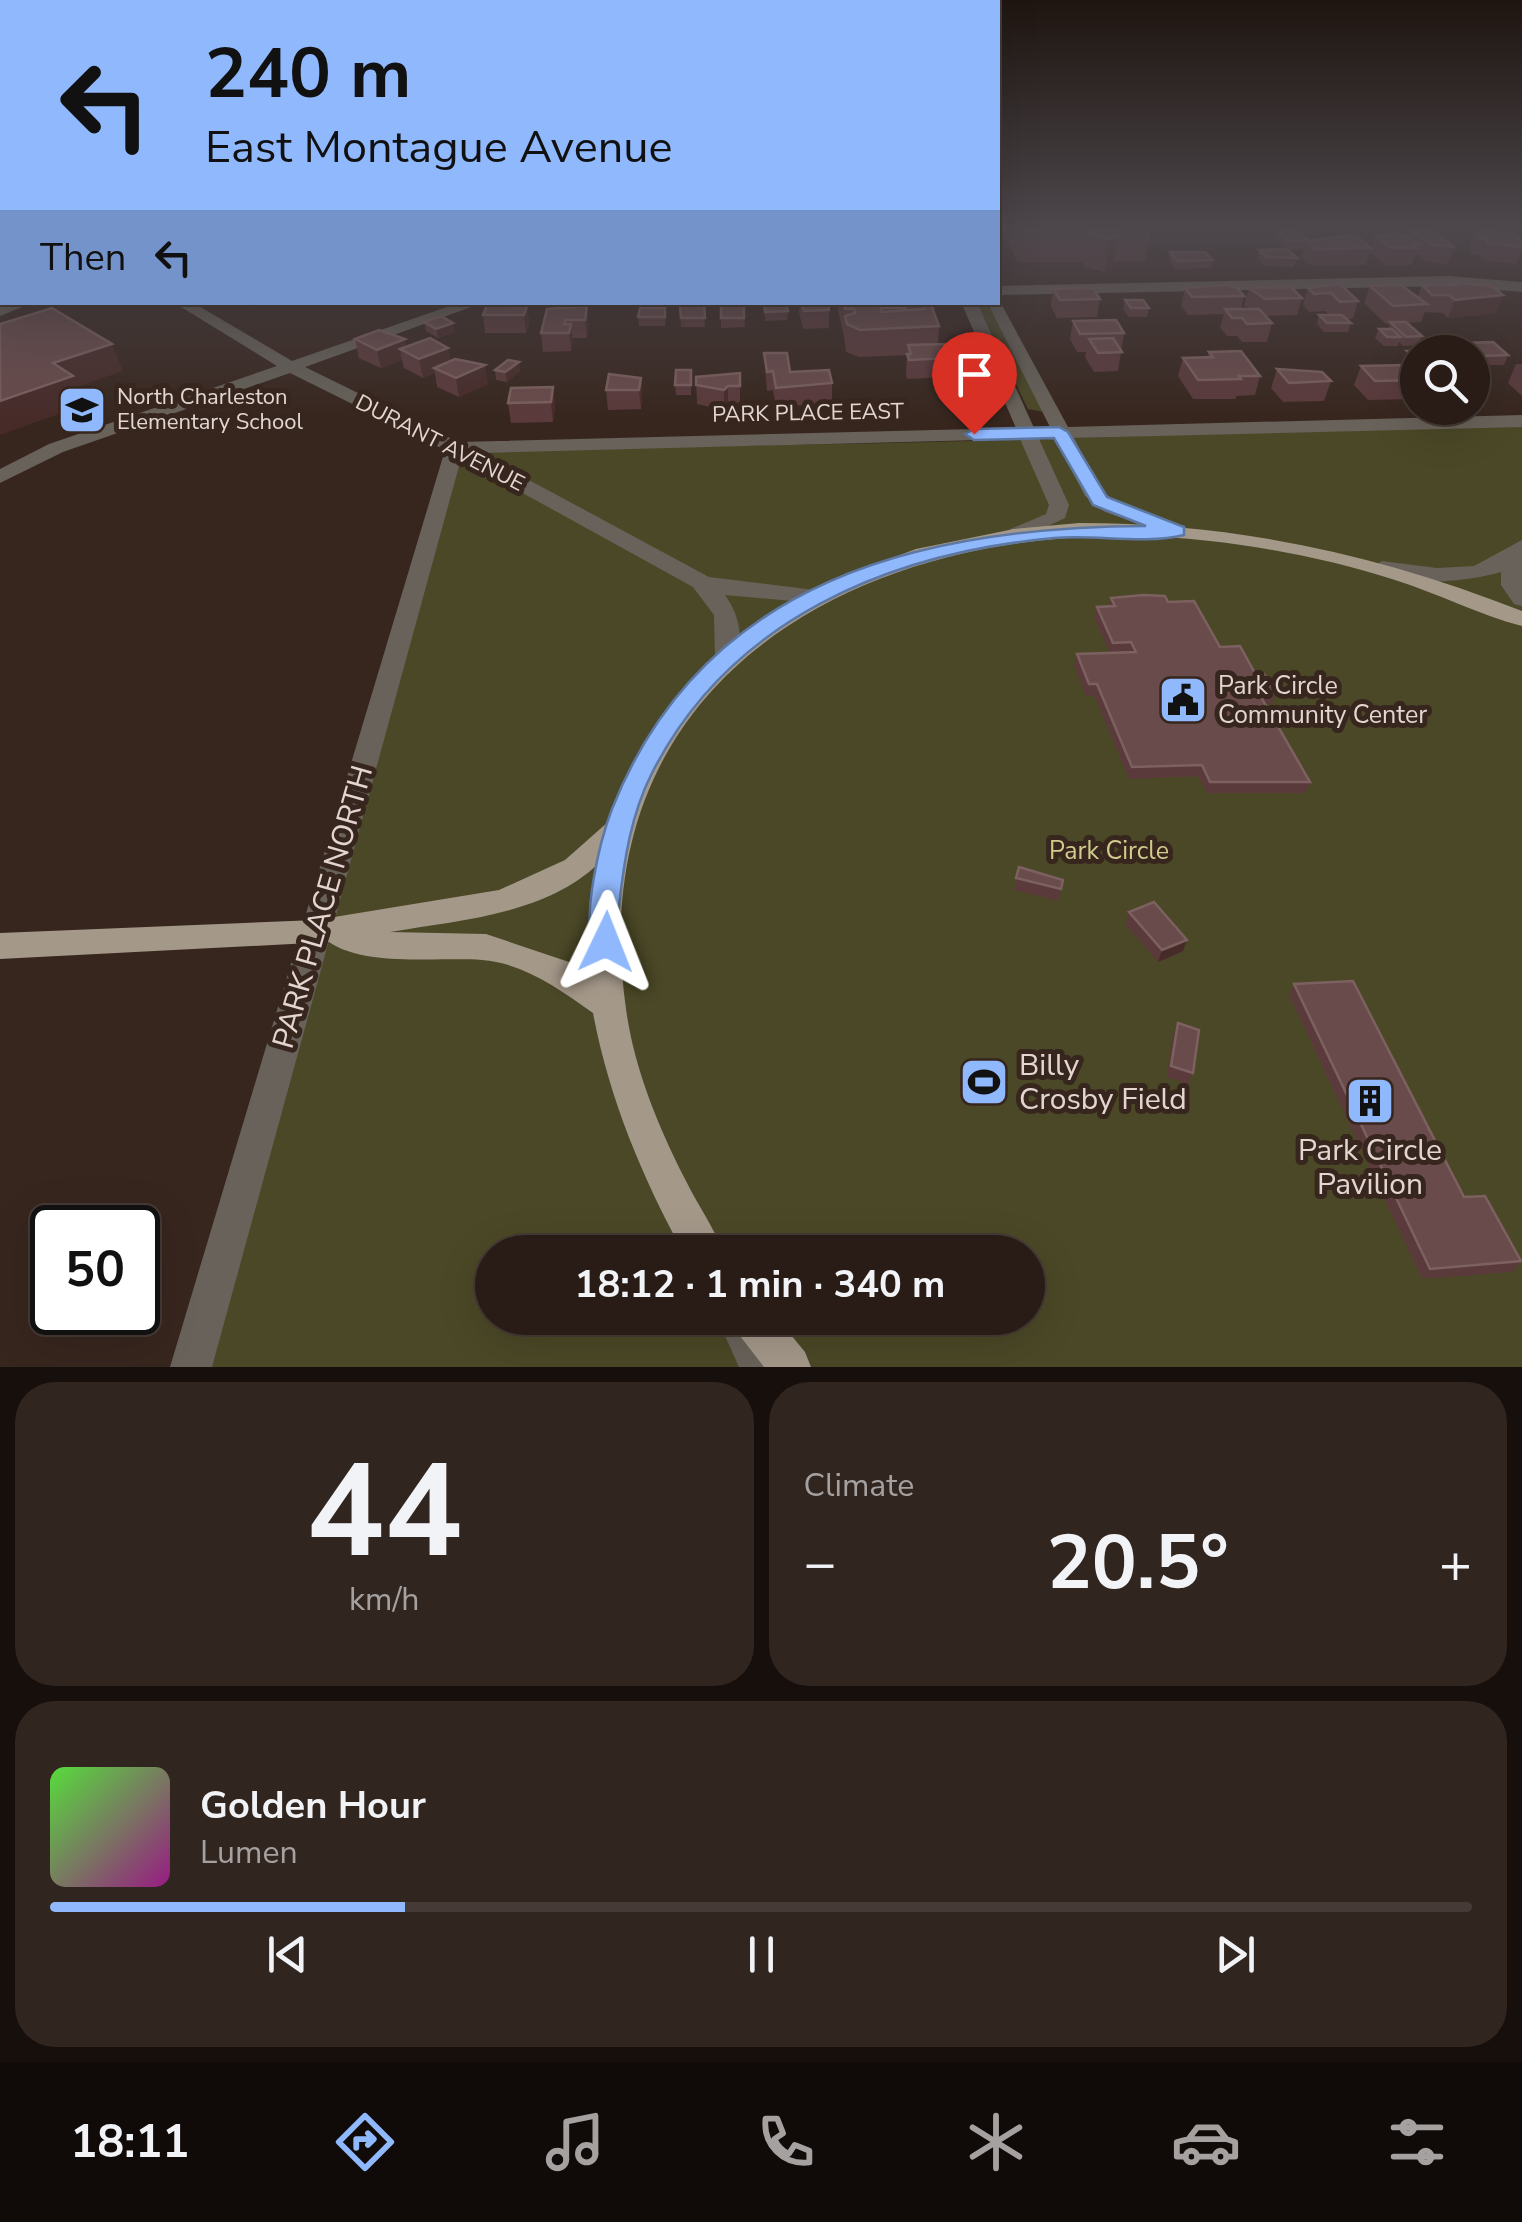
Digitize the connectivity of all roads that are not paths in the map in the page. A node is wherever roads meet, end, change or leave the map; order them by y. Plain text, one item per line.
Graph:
1 (185, 305) edge
2 (469, 305) edge
3 (970, 305) edge
4 (996, 305) edge
5 (289, 366) junction
6 (1522, 421) edge
7 (1059, 432) junction
8 (1030, 433) junction
9 (454, 448) junction
10 (0, 477) edge
11 (1177, 531) junction
12 (1016, 535) junction
13 (1517, 552) edge
14 (1380, 567) junction
15 (702, 582) junction
16 (815, 596) junction
17 (1522, 599) edge
18 (1522, 618) edge
19 (727, 656) junction
20 (618, 829) junction
21 (316, 932) junction
22 (0, 946) edge
23 (608, 1006) junction
24 (695, 1235) edge
25 (745, 1335) edge
26 (765, 1335) edge
27 (192, 1367) edge
28 (761, 1367) edge
29 (790, 1367) edge

1 - 5 street, DURANT AVENUE
2 - 5 street
3 - 8 street
4 - 7 street
5 - 9 street, DURANT AVENUE
5 - 10 street
6 - 7 street, PARK PLACE EAST
7 - 8 street, PARK PLACE EAST
7 - 11 street
8 - 9 street, PARK PLACE EAST
8 - 12 street
9 - 15 street, DURANT AVENUE
9 - 21 street, PARK PLACE NORTH
11 - 12 main road
11 - 14 main road
12 - 16 main road
13 - 14 street
13 - 17 street
14 - 18 main road
15 - 16 street, DURANT AVENUE
15 - 19 street, DURANT AVENUE
16 - 19 main road
19 - 20 main road
20 - 21 main road
20 - 23 main road
21 - 22 main road
21 - 23 main road
21 - 27 street, PARK PLACE NORTH
23 - 24 main road
25 - 28 street
26 - 29 main road

